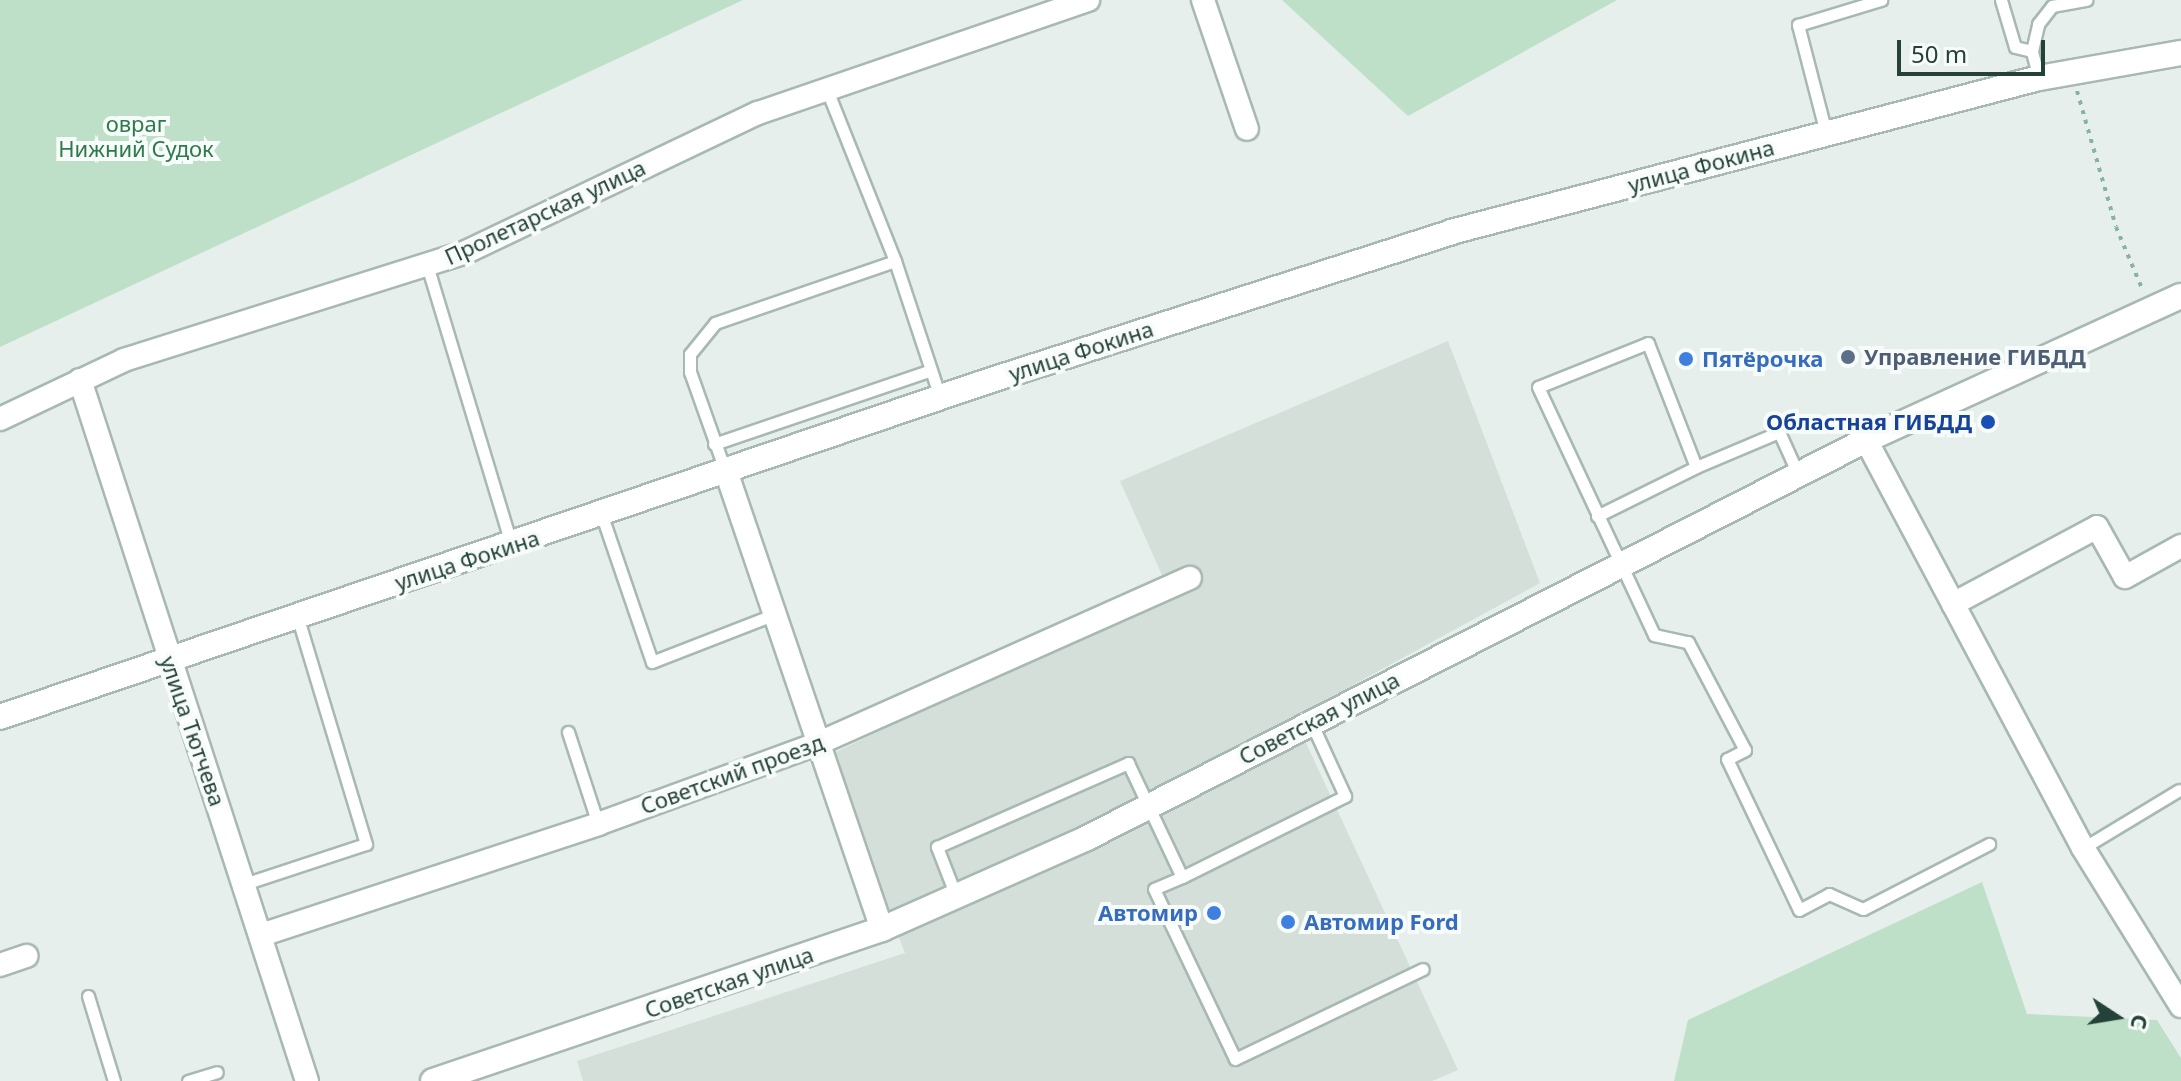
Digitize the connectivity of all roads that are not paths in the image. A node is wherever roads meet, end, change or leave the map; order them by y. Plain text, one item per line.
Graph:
1 (1088, 0) edge
2 (1203, 0) edge
3 (1881, 0) edge
4 (2001, 0) edge
5 (2086, 0) edge
6 (2048, 3) edge
7 (2032, 51) junction
8 (2181, 53) edge
9 (2039, 78) junction
10 (827, 90) junction
11 (1247, 129) dead end
12 (1826, 133) junction
13 (895, 261) junction
14 (427, 265) junction
15 (2179, 301) edge
16 (931, 370) junction
17 (80, 380) junction
18 (941, 399) junction
19 (0, 419) edge
20 (1866, 440) junction
21 (714, 444) junction
22 (1696, 467) junction
23 (727, 474) junction
24 (1799, 476) junction
25 (602, 516) junction
26 (1597, 516) junction
27 (511, 546) junction
28 (2181, 546) edge
29 (1622, 569) junction
30 (1190, 578) dead end
31 (1953, 604) junction
32 (775, 614) junction
33 (297, 616) junction
34 (168, 659) junction
35 (0, 717) edge
36 (1310, 721) junction
37 (568, 732) dead end
38 (819, 743) junction
39 (2179, 790) dead end
40 (1148, 807) junction
41 (598, 824) junction
42 (1989, 844) dead end
43 (2083, 848) junction
44 (1182, 877) junction
45 (244, 884) junction
46 (956, 896) junction
47 (882, 929) junction
48 (261, 935) junction
49 (26, 956) dead end
50 (0, 965) edge
51 (1423, 969) dead end
52 (88, 996) dead end
53 (2181, 1006) edge
54 (217, 1072) dead end
55 (114, 1081) edge
56 (188, 1081) edge
57 (307, 1081) edge
58 (433, 1081) edge

1 - 10 street, Пролетарская улица
2 - 11 street
3 - 12 lane
4 - 7 lane
5 - 6 lane
6 - 7 lane
7 - 9 lane
8 - 9 main road, улица Фокина
9 - 12 main road, улица Фокина
10 - 13 lane
10 - 14 street, Пролетарская улица
12 - 18 main road, улица Фокина
13 - 16 lane
13 - 21 lane
14 - 17 street, Пролетарская улица
14 - 27 lane
15 - 20 main road, Советская улица
16 - 18 lane
16 - 21 lane
17 - 19 street, Пролетарская улица
17 - 34 street, улица Тютчева
18 - 23 main road, улица Фокина
20 - 24 main road, Советская улица
20 - 31 street
21 - 23 lane
22 - 24 lane
22 - 26 lane
22 - 26 lane
23 - 25 main road, улица Фокина
23 - 32 street
24 - 29 main road, Советская улица
25 - 27 main road, улица Фокина
25 - 32 lane
26 - 29 lane
27 - 33 main road, улица Фокина
28 - 31 street
29 - 36 main road, Советская улица
29 - 42 lane
30 - 38 street, Советский проезд
31 - 43 street
32 - 38 street
33 - 34 main road, улица Фокина
33 - 45 lane
34 - 35 main road, улица Фокина
34 - 45 street, улица Тютчева
36 - 40 main road, Советская улица
36 - 44 lane
37 - 41 lane
38 - 41 street, Советский проезд
38 - 47 street
39 - 43 lane
40 - 44 lane
40 - 46 main road, Советская улица
40 - 46 lane
41 - 48 street, Советский проезд
43 - 53 street
44 - 51 lane
45 - 48 street, улица Тютчева
46 - 47 main road, Советская улица
47 - 58 main road, Советская улица
48 - 57 street, улица Тютчева
49 - 50 street
52 - 55 lane
54 - 56 lane

